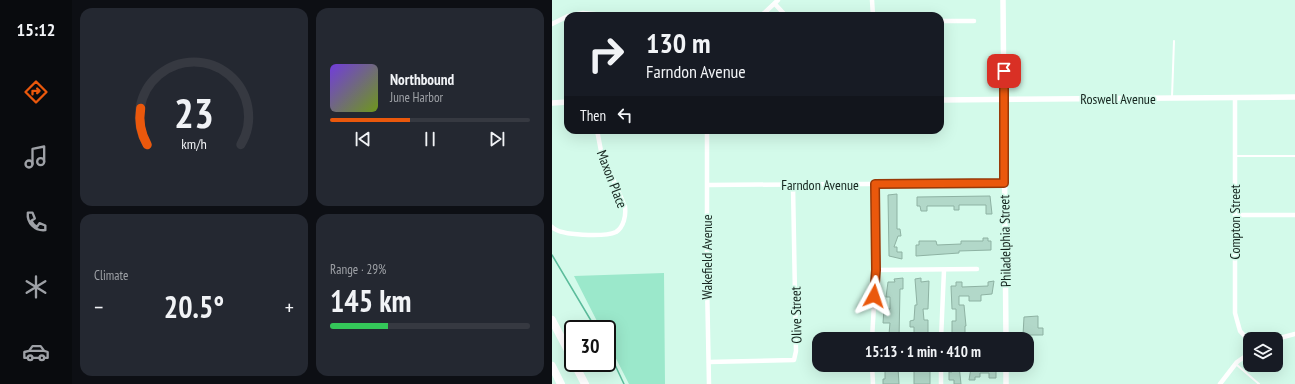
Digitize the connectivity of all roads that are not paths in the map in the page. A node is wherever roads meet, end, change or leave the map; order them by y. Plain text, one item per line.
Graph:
1 (872, 0) edge
2 (1003, 0) edge
3 (777, 2) edge
4 (766, 12) edge
5 (783, 12) edge
6 (873, 12) edge
7 (564, 18) edge
8 (944, 21) edge
9 (974, 21) dead end
10 (552, 24) edge
11 (1174, 41) dead end
12 (1295, 97) edge
13 (1172, 98) junction
14 (1235, 98) junction
15 (944, 100) edge
16 (1004, 100) junction
17 (564, 102) edge
18 (552, 103) edge
19 (598, 134) edge
20 (707, 134) edge
21 (1236, 156) junction
22 (1295, 156) edge
23 (1004, 183) junction
24 (875, 184) junction
25 (708, 185) junction
26 (793, 185) junction
27 (1235, 215) junction
28 (1295, 215) edge
29 (552, 227) edge
30 (876, 270) junction
31 (944, 270) junction
32 (977, 270) dead end
33 (552, 320) edge
34 (872, 332) edge
35 (941, 332) edge
36 (1006, 332) edge
37 (1243, 334) edge
38 (1295, 334) edge
39 (1283, 337) edge
40 (564, 343) edge
41 (1243, 359) edge
42 (709, 362) junction
43 (1236, 364) junction
44 (552, 366) edge
45 (579, 372) edge
46 (872, 372) edge
47 (941, 372) edge
48 (1006, 372) edge
49 (561, 384) edge
50 (585, 384) edge
51 (709, 384) edge
52 (872, 384) edge
53 (941, 384) edge
54 (1006, 384) edge
55 (1220, 384) edge
56 (1259, 384) edge

1 - 6 street
2 - 16 street, Philadelphia Street
3 - 4 street
3 - 5 street
7 - 10 street
8 - 9 street
11 - 13 lane
12 - 14 street, Roswell Avenue
13 - 14 street, Roswell Avenue
13 - 16 street, Roswell Avenue
14 - 21 street, Compton Street
15 - 16 street, Roswell Avenue
16 - 23 street, Philadelphia Street
17 - 18 street
19 - 29 street, Maxon Place
20 - 25 street, Wakefield Avenue
21 - 22 lane
21 - 27 street, Compton Street
23 - 24 street, Farndon Avenue
23 - 36 street, Philadelphia Street
24 - 26 street, Farndon Avenue
24 - 30 street
25 - 26 street, Farndon Avenue
25 - 42 street, Wakefield Avenue
26 - 42 street, Olive Street
27 - 28 street
27 - 37 street, Compton Street
30 - 31 street
30 - 34 street
31 - 32 street
31 - 35 street
33 - 40 highway
38 - 39 street
41 - 43 street
42 - 51 street, Wakefield Avenue
43 - 55 street
43 - 56 lane
44 - 49 highway
45 - 50 highway
46 - 52 street
47 - 53 street
48 - 54 street

